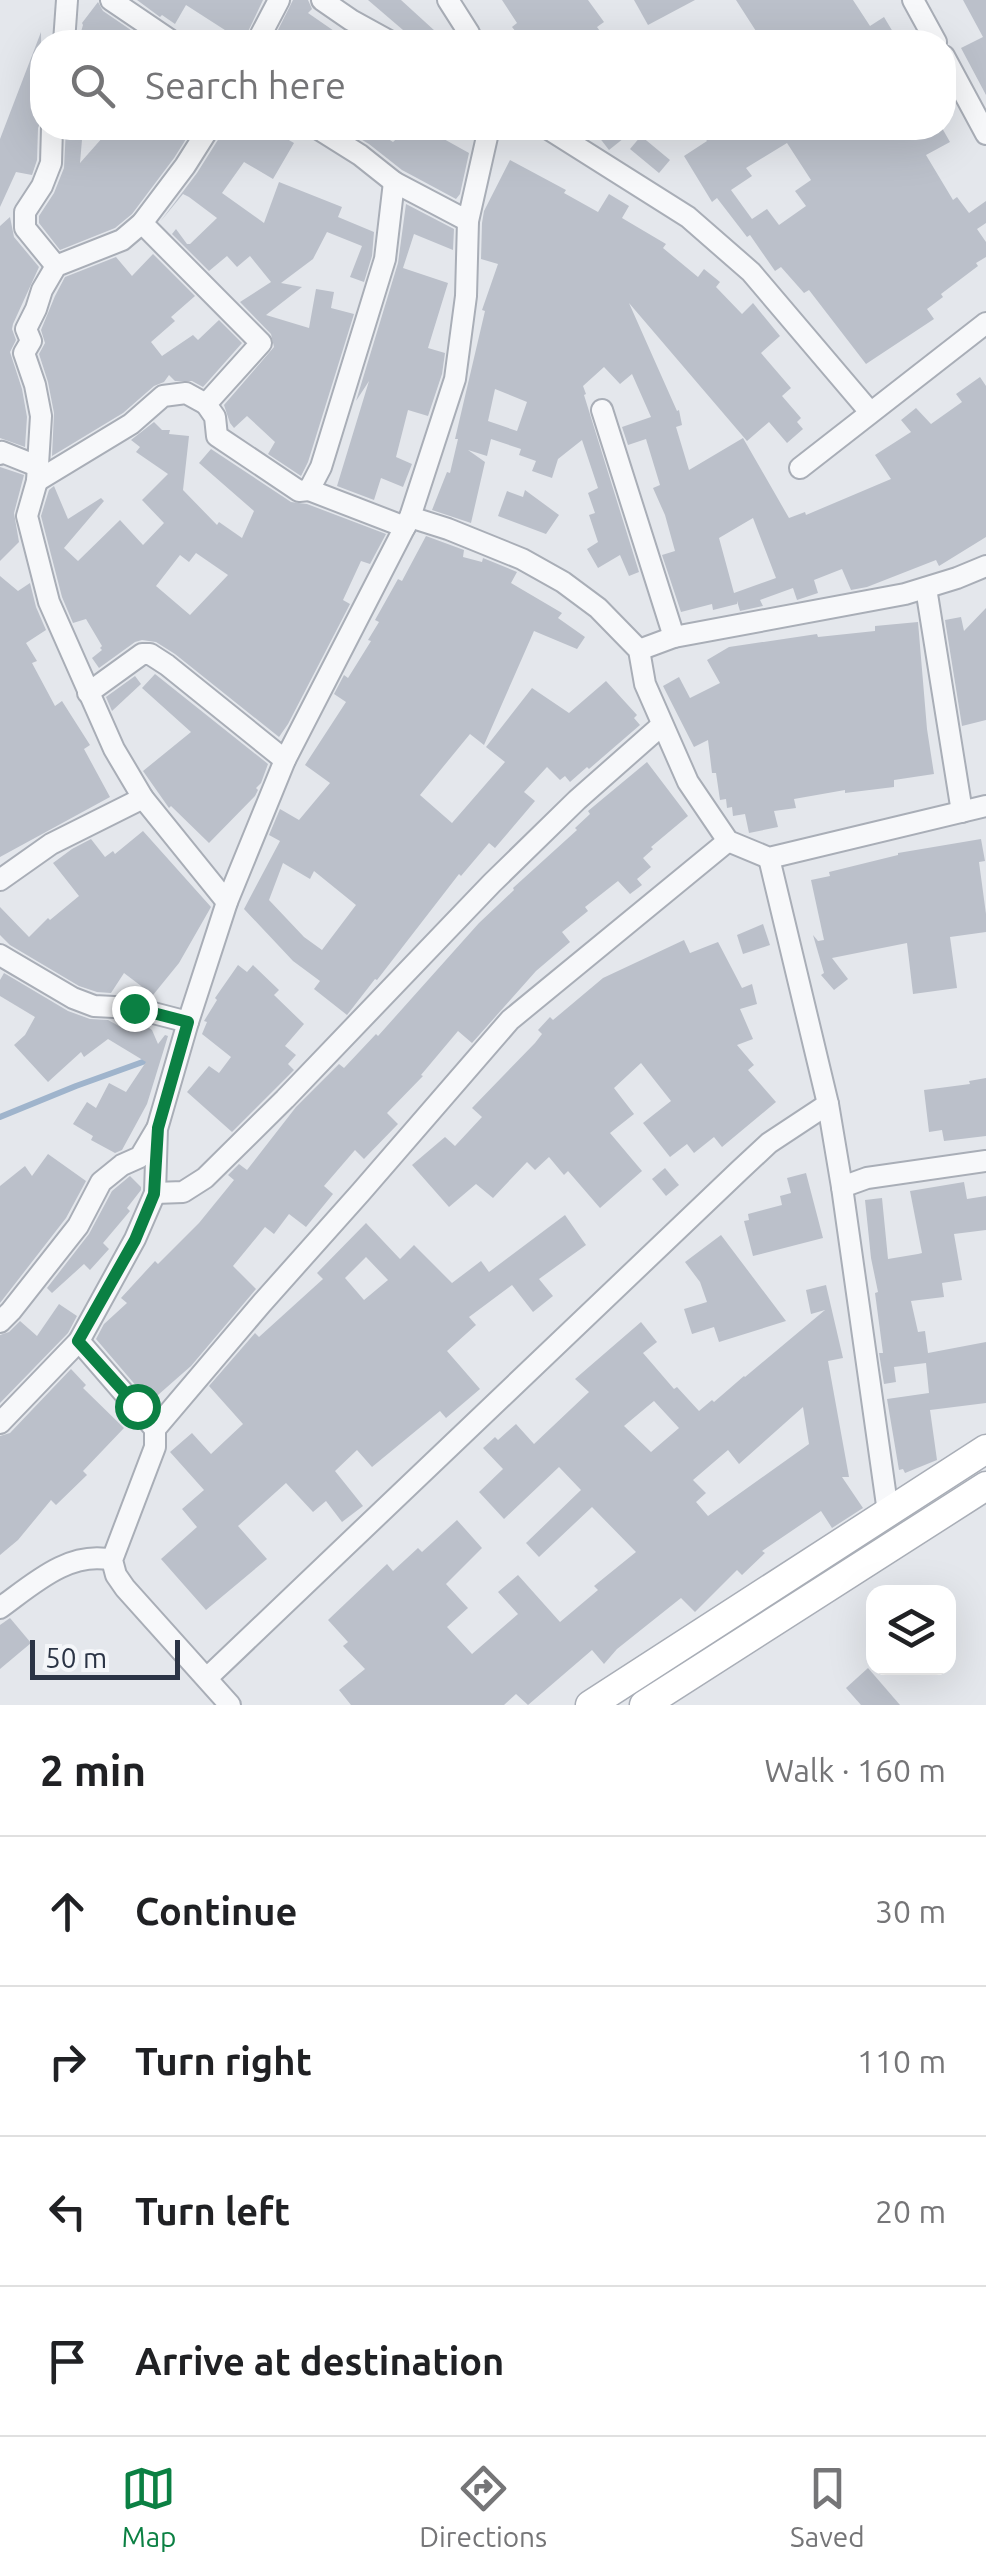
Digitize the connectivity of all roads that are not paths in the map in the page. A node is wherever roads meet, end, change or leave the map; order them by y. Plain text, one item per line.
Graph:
1 (67, 0) edge
2 (112, 0) edge
3 (280, 0) edge
4 (322, 0) edge
5 (448, 0) edge
6 (913, 0) edge
7 (65, 30) edge
8 (156, 30) edge
9 (264, 30) edge
10 (369, 30) edge
11 (467, 30) edge
12 (929, 30) edge
13 (956, 78) edge
14 (986, 134) edge
15 (52, 140) edge
16 (202, 140) edge
17 (337, 140) edge
18 (486, 140) edge
19 (566, 140) edge
20 (394, 182) junction
21 (468, 221) junction
22 (142, 223) junction
23 (56, 266) junction
24 (986, 323) edge
25 (206, 404) junction
26 (602, 410) dead end
27 (870, 412) junction
28 (0, 454) edge
29 (800, 468) dead end
30 (37, 474) junction
31 (309, 490) junction
32 (408, 522) junction
33 (986, 566) edge
34 (926, 588) junction
35 (674, 636) junction
36 (638, 650) junction
37 (88, 693) junction
38 (662, 725) junction
39 (285, 760) junction
40 (143, 798) junction
41 (986, 806) edge
42 (962, 812) junction
43 (728, 840) junction
44 (769, 858) junction
45 (0, 880) edge
46 (227, 902) junction
47 (0, 955) edge
48 (188, 1022) junction
49 (828, 1104) junction
50 (158, 1128) junction
51 (986, 1161) edge
52 (842, 1186) junction
53 (154, 1194) junction
54 (0, 1322) edge
55 (78, 1341) junction
56 (0, 1423) edge
57 (155, 1429) junction
58 (986, 1449) edge
59 (986, 1486) edge
60 (888, 1512) junction
61 (112, 1560) junction
62 (0, 1608) edge
63 (207, 1678) junction
64 (230, 1705) edge
65 (590, 1705) edge
66 (644, 1705) edge

1 - 7 street
2 - 8 street
3 - 9 street
4 - 10 street
5 - 11 street
6 - 12 street
13 - 14 street
15 - 23 street
16 - 22 street
17 - 20 street
18 - 21 street
19 - 27 street
20 - 21 street
20 - 31 street
21 - 32 street
22 - 23 street
22 - 25 street
23 - 30 street
24 - 27 street
25 - 30 street
25 - 31 street
26 - 35 street
27 - 29 street
28 - 30 street
30 - 37 street
31 - 32 street
32 - 36 street
32 - 39 street
33 - 34 street
34 - 35 street
34 - 42 street
35 - 36 street
36 - 38 street
37 - 39 street
37 - 40 street
38 - 43 street
38 - 53 street
39 - 46 street
40 - 45 street
40 - 46 street
41 - 42 street
42 - 44 street
43 - 44 street
43 - 57 street
44 - 49 street
46 - 48 street
47 - 48 street
48 - 50 street
49 - 52 street
49 - 63 street
50 - 53 street
50 - 54 street
51 - 52 street
52 - 60 street
53 - 55 street
55 - 56 street
55 - 57 street
57 - 61 street
58 - 60 main road
59 - 66 main road
60 - 65 main road
61 - 62 street
61 - 63 street
63 - 64 street

